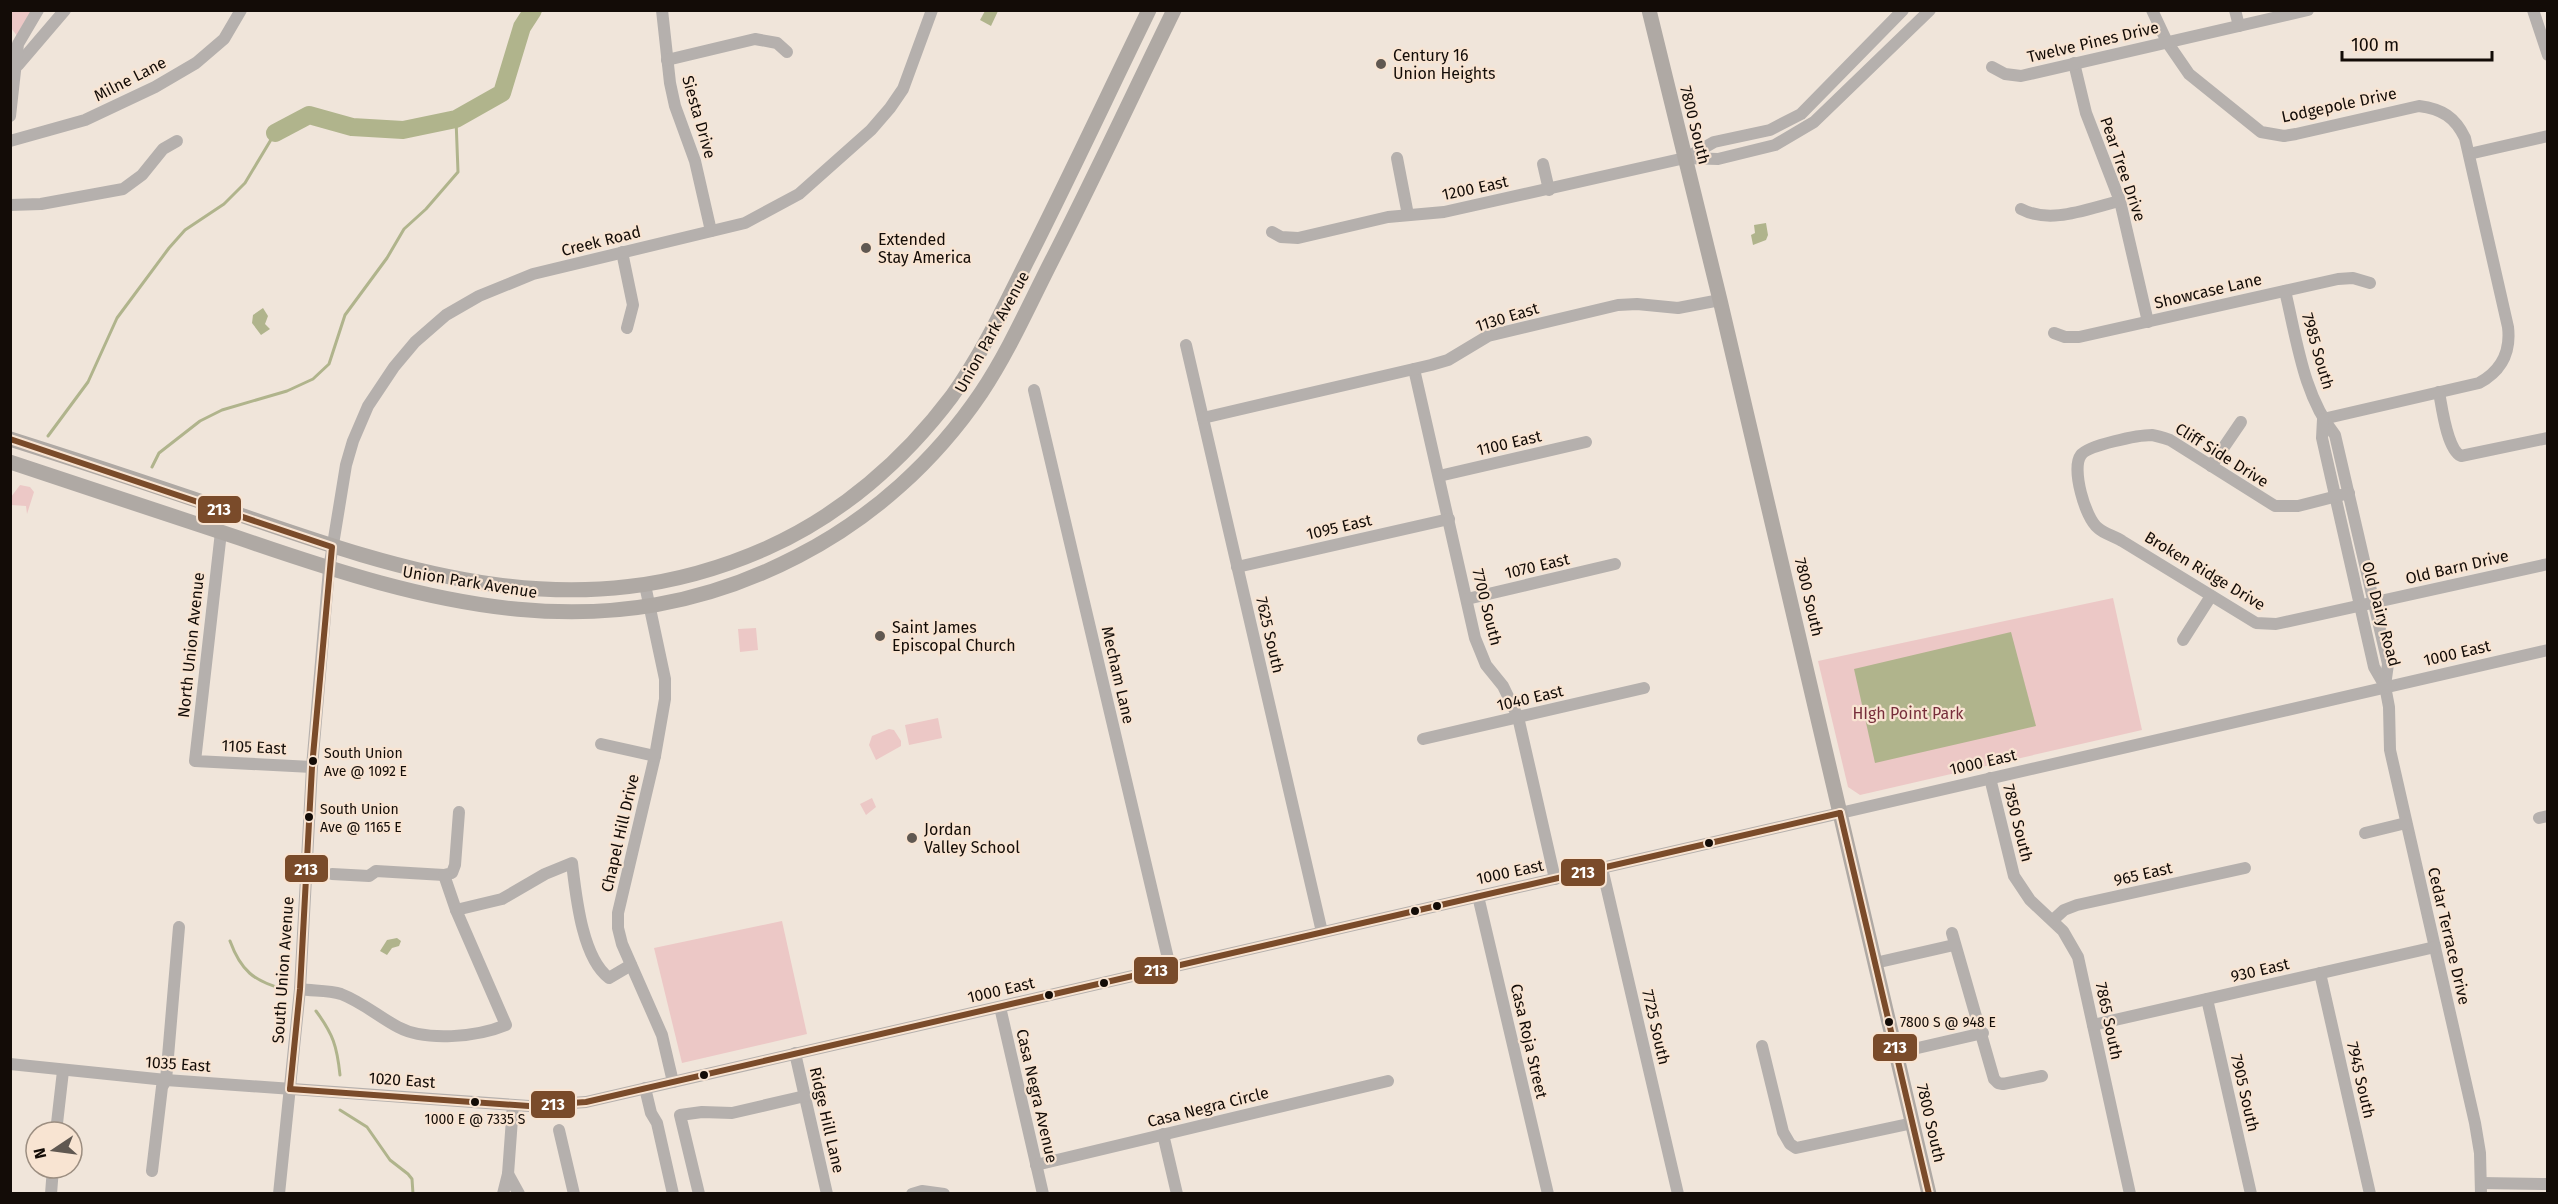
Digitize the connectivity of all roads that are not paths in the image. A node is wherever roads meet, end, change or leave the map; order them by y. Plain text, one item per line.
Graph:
1 (38, 10) edge
2 (65, 10) edge
3 (241, 10) edge
4 (662, 10) edge
5 (932, 10) edge
6 (1149, 10) edge
7 (1174, 10) edge
8 (1649, 10) edge
9 (1903, 10) edge
10 (1930, 10) edge
11 (2152, 10) edge
12 (2235, 10) edge
13 (2308, 10) edge
14 (2533, 10) edge
15 (2239, 26) junction
16 (2167, 42) junction
17 (787, 52) dead end
18 (2547, 55) edge
19 (667, 60) junction
20 (2074, 63) junction
21 (18, 65) junction
22 (1992, 67) dead end
23 (10, 116) edge
24 (2547, 136) edge
25 (10, 141) edge
26 (177, 141) dead end
27 (2469, 154) junction
28 (1396, 158) dead end
29 (1685, 158) junction
30 (1543, 164) dead end
31 (1549, 190) junction
32 (2121, 201) junction
33 (10, 205) edge
34 (2021, 209) dead end
35 (1408, 215) junction
36 (711, 231) junction
37 (1272, 232) dead end
38 (622, 252) junction
39 (2370, 283) dead end
40 (2285, 291) junction
41 (1720, 300) junction
42 (2148, 322) junction
43 (627, 328) dead end
44 (2054, 333) dead end
45 (1186, 345) dead end
46 (1414, 369) junction
47 (1034, 390) dead end
48 (2439, 392) junction
49 (1203, 418) junction
50 (2323, 419) junction
51 (2241, 422) dead end
52 (2547, 438) edge
53 (10, 439) edge
54 (1586, 442) dead end
55 (2080, 456) joint
56 (17, 464) edge
57 (88, 464) junction
58 (2211, 466) junction
59 (1439, 476) junction
60 (2349, 493) junction
61 (2335, 496) junction
62 (1449, 519) junction
63 (220, 532) junction
64 (332, 548) junction
65 (1615, 564) dead end
66 (2547, 564) edge
67 (1237, 567) junction
68 (329, 569) junction
69 (645, 585) junction
70 (2211, 596) junction
71 (1467, 599) junction
72 (2374, 603) junction
73 (2360, 605) junction
74 (650, 606) junction
75 (2183, 640) dead end
76 (2547, 650) edge
77 (2385, 686) junction
78 (1644, 688) dead end
79 (1518, 717) junction
80 (1423, 739) dead end
81 (601, 744) dead end
82 (655, 756) junction
83 (195, 761) joint
84 (312, 766) junction
85 (1990, 778) junction
86 (459, 812) dead end
87 (1840, 813) junction
88 (2406, 823) junction
89 (2366, 833) dead end
90 (1602, 868) junction
91 (2245, 868) dead end
92 (332, 874) dead end
93 (444, 875) junction
94 (2014, 876) joint
95 (1555, 879) junction
96 (1478, 896) junction
97 (456, 910) junction
98 (2053, 920) junction
99 (179, 927) dead end
100 (1322, 932) junction
101 (2435, 947) junction
102 (1875, 963) junction
103 (631, 965) junction
104 (1170, 967) junction
105 (2320, 974) junction
106 (300, 989) junction
107 (2207, 999) junction
108 (999, 1007) junction
109 (2093, 1025) junction
110 (1983, 1033) junction
111 (1762, 1046) dead end
112 (795, 1053) junction
113 (1896, 1053) junction
114 (10, 1064) edge
115 (63, 1071) junction
116 (2042, 1076) dead end
117 (166, 1080) junction
118 (1388, 1081) dead end
119 (673, 1082) junction
120 (645, 1088) junction
121 (290, 1089) junction
122 (805, 1096) junction
123 (513, 1105) junction
124 (57, 1120) edge
125 (1913, 1123) junction
126 (559, 1130) dead end
127 (1163, 1134) junction
128 (1036, 1165) junction
129 (152, 1171) dead end
130 (508, 1174) junction
131 (2547, 1184) edge
132 (2481, 1188) edge
133 (279, 1194) edge
134 (504, 1194) edge
135 (519, 1194) edge
136 (574, 1194) edge
137 (673, 1194) edge
138 (699, 1194) edge
139 (827, 1194) edge
140 (912, 1194) edge
141 (944, 1194) edge
142 (1043, 1194) edge
143 (1177, 1194) edge
144 (1548, 1194) edge
145 (1678, 1194) edge
146 (1929, 1194) edge
147 (2130, 1194) edge
148 (2251, 1194) edge
149 (2370, 1194) edge

1 - 21 street
2 - 21 street
3 - 25 street, Milne Lane
4 - 19 street, Siesta Drive
5 - 36 street, Creek Road
6 - 69 main road, Union Park Avenue
7 - 74 main road, Union Park Avenue
8 - 29 main road, 7800 South
9 - 29 street
10 - 29 street
11 - 16 street, Lodgepole Drive
12 - 15 street
13 - 15 street, Twelve Pines Drive
14 - 18 street
15 - 16 street, Twelve Pines Drive
16 - 20 street, Twelve Pines Drive
16 - 27 street, Lodgepole Drive
17 - 19 street
19 - 36 street, Siesta Drive
20 - 22 street, Twelve Pines Drive
20 - 32 street, Pear Tree Drive
21 - 23 street
24 - 27 street
26 - 33 street
27 - 48 street
28 - 35 street
29 - 31 street, 1200 East
29 - 41 main road, 7800 South
30 - 31 street
31 - 35 street, 1200 East
32 - 34 street
32 - 42 street, Pear Tree Drive
35 - 37 street, 1200 East
36 - 38 street, Creek Road
38 - 43 street
38 - 64 street, Creek Road
39 - 40 street, Showcase Lane
40 - 42 street, Showcase Lane
40 - 50 street, 7985 South
41 - 46 street, 1130 East
41 - 87 main road, 7800 South
42 - 44 street, Showcase Lane
45 - 49 street, 7625 South
46 - 49 street, 1130 East
46 - 59 street, 7700 South
47 - 104 street, Mecham Lane
48 - 50 street
48 - 52 street
49 - 67 street, 7625 South
50 - 60 street, Old Dairy Road
50 - 61 street, Old Dairy Road
51 - 58 street
53 - 57 main road, Union Park Avenue
54 - 59 street, 1100 East
55 - 58 street, Cliff Side Drive
55 - 70 street, Broken Ridge Drive
56 - 57 main road
56 - 63 main road, Union Park Avenue
57 - 64 main road, Union Park Avenue
58 - 61 street, Cliff Side Drive
59 - 62 street, 7700 South
60 - 61 street, Cliff Side Drive
60 - 72 street, Old Dairy Road
61 - 73 street, Old Dairy Road
62 - 67 street, 1095 East
62 - 71 street, 7700 South
63 - 68 main road, Union Park Avenue
63 - 83 street, North Union Avenue
64 - 68 street, Creek Road
64 - 69 main road, Union Park Avenue
65 - 71 street, 1070 East
66 - 72 street, Old Barn Drive
67 - 100 street, 7625 South
68 - 74 main road, Union Park Avenue
68 - 84 street, South Union Avenue
69 - 74 street, Chapel Hill Drive
70 - 73 street, Broken Ridge Drive
70 - 75 street
71 - 79 street, 7700 South
72 - 73 street, Broken Ridge Drive
72 - 77 street, Old Dairy Road
73 - 77 street, Old Dairy Road
74 - 82 street, Chapel Hill Drive
76 - 77 street, 1000 East
77 - 85 street, 1000 East
77 - 88 street, Cedar Terrace Drive
78 - 79 street, 1040 East
79 - 80 street, 1040 East
79 - 95 street, 7700 South
81 - 82 street
82 - 103 street, Chapel Hill Drive
83 - 84 street, 1105 East
84 - 106 street, South Union Avenue
85 - 87 street, 1000 East
85 - 94 street, 7850 South
86 - 93 street
87 - 90 street, 1000 East
87 - 102 main road, 7800 South
88 - 89 street
88 - 101 street, Cedar Terrace Drive
90 - 95 street, 1000 East
90 - 145 street, 7725 South
91 - 98 street, 965 East
92 - 93 street
93 - 97 street
94 - 98 street, 7865 South
95 - 96 street, 1000 East
96 - 100 street, 1000 East
96 - 144 street, Casa Roja Street
97 - 103 street
97 - 106 street
98 - 109 street, 7865 South
99 - 117 street
100 - 104 street, 1000 East
101 - 105 street, 930 East
101 - 132 street, Cedar Terrace Drive
102 - 110 street
102 - 113 main road, 7800 South
103 - 119 street, Chapel Hill Drive
104 - 108 street, 1000 East
105 - 107 street, 930 East
105 - 149 street, 7945 South
106 - 121 street, South Union Avenue
107 - 109 street, 930 East
107 - 148 street, 7905 South
108 - 112 street, 1000 East
108 - 128 street, Casa Negra Avenue
109 - 147 street, 7865 South
110 - 113 street
110 - 116 street
111 - 125 street
112 - 119 street, 1000 East
112 - 122 street, Ridge Hill Lane
113 - 125 main road, 7800 South
114 - 115 street
115 - 117 street, 1035 East
115 - 124 street
117 - 121 street, 1035 East
117 - 129 street
118 - 127 street, Casa Negra Circle
119 - 120 street, 1000 East
120 - 123 street, 1000 East
120 - 137 street
121 - 123 street, 1020 East
121 - 133 street, South Union Avenue
122 - 138 street
122 - 139 street, Ridge Hill Lane
123 - 130 street
125 - 146 main road, 7800 South
126 - 136 street
127 - 128 street, Casa Negra Circle
127 - 143 street
128 - 142 street, Casa Negra Avenue
130 - 134 street
130 - 135 street
131 - 132 street
140 - 141 street

